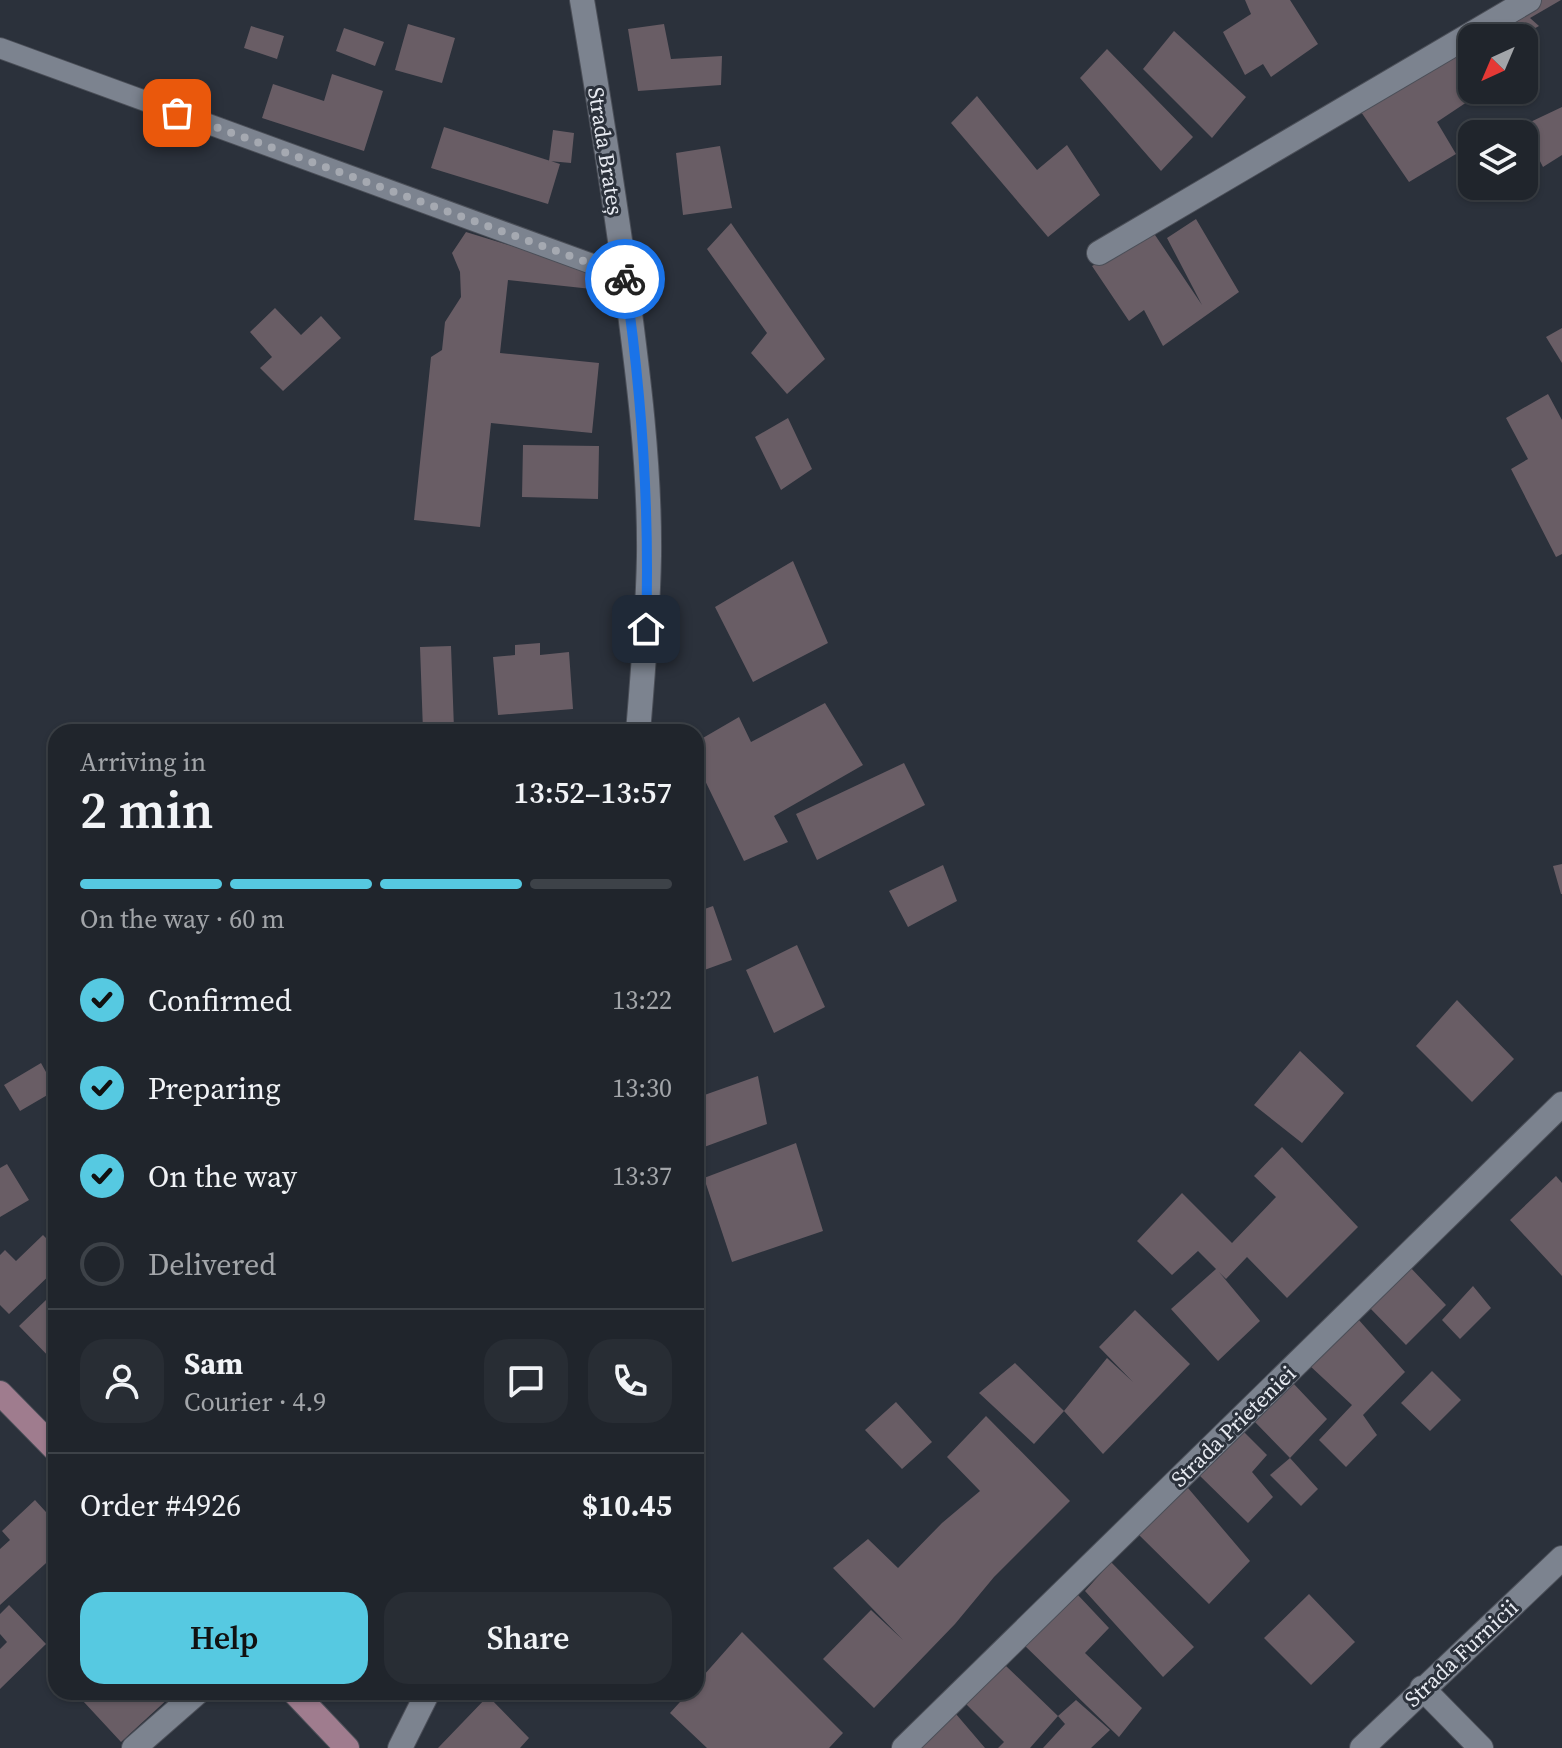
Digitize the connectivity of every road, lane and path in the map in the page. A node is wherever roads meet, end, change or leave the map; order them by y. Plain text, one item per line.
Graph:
1 (582, 0) edge
2 (1529, 0) edge
3 (0, 48) edge
4 (1099, 253) dead end
5 (625, 276) junction
6 (639, 724) edge
7 (1562, 1104) edge
8 (0, 1393) edge
9 (48, 1442) edge
10 (1562, 1558) edge
11 (1422, 1688) junction
12 (189, 1700) edge
13 (302, 1700) edge
14 (424, 1700) edge
15 (134, 1748) edge
16 (347, 1748) edge
17 (400, 1748) edge
18 (904, 1748) edge
19 (1362, 1748) edge
20 (1481, 1748) edge

1 - 5 street, Strada Brateș
2 - 4 street
3 - 5 lane
5 - 6 street, Strada Brateș
7 - 18 street, Strada Prieteniei
8 - 9 street
10 - 11 street, Strada Furnicii
11 - 19 street, Strada Furnicii
11 - 20 street
12 - 15 street
13 - 16 street
14 - 17 street

